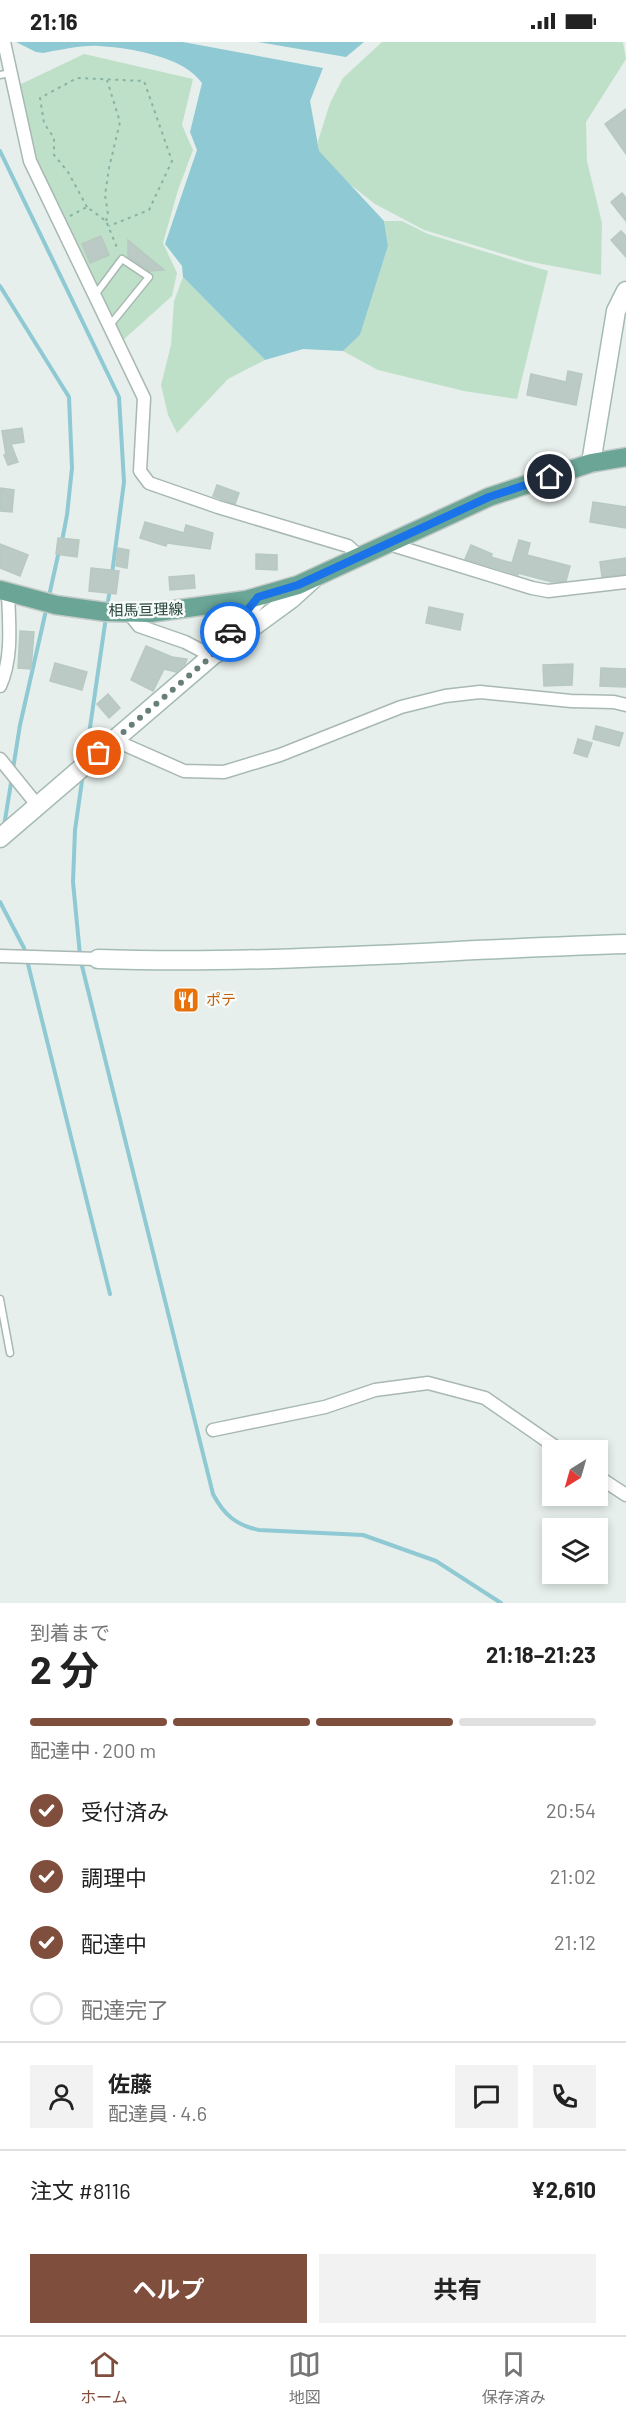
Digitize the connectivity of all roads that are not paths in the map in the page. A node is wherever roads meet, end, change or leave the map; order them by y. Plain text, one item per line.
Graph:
1 (4, 42) edge
2 (5, 74) edge
3 (626, 291) edge
4 (95, 295) junction
5 (110, 326) junction
6 (626, 457) edge
7 (591, 463) junction
8 (389, 544) junction
9 (360, 557) junction
10 (315, 578) junction
11 (626, 582) edge
12 (4, 591) edge
13 (258, 597) junction
14 (218, 605) junction
15 (128, 612) junction
16 (224, 639) junction
17 (212, 656) junction
18 (0, 686) edge
19 (626, 705) edge
20 (114, 740) junction
21 (0, 759) edge
22 (38, 806) junction
23 (0, 838) edge
24 (626, 944) edge
25 (0, 956) edge
26 (98, 958) joint
27 (0, 1299) edge
28 (10, 1353) dead end
29 (213, 1430) dead end
30 (546, 1440) edge
31 (608, 1483) edge
32 (626, 1495) edge

1 - 2 street
2 - 4 street
3 - 7 street
4 - 5 street
4 - 5 lane
5 - 9 street
6 - 7 main road, 相馬亘理線
7 - 8 main road, 相馬亘理線
8 - 9 main road, 相馬亘理線
8 - 11 street
9 - 10 main road, 相馬亘理線
10 - 13 main road, 相馬亘理線
10 - 17 street
12 - 15 main road, 相馬亘理線
12 - 18 street
13 - 14 main road, 相馬亘理線
13 - 16 street
14 - 15 main road, 相馬亘理線
14 - 16 street
15 - 17 street
16 - 17 street
17 - 20 street
19 - 20 street
20 - 22 street
21 - 22 street
22 - 23 street
24 - 26 street
25 - 26 street
27 - 28 lane
29 - 30 street
31 - 32 street

